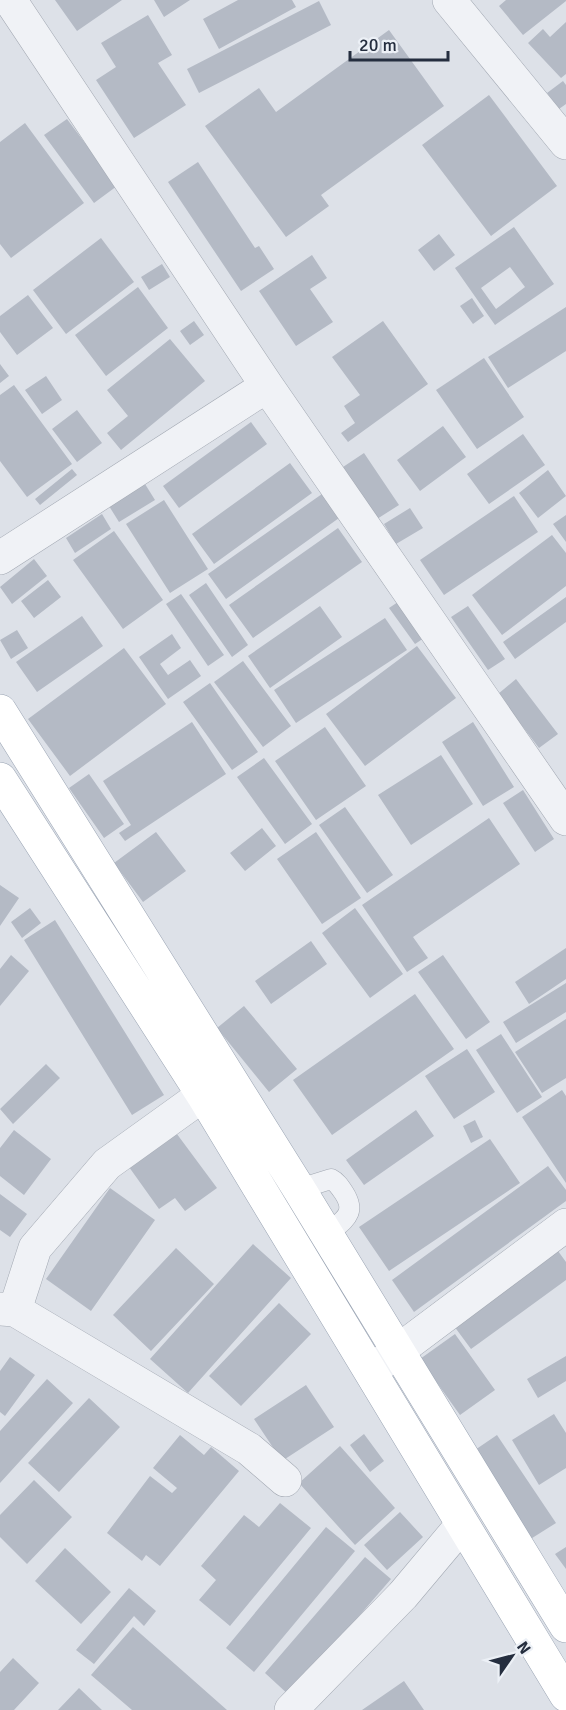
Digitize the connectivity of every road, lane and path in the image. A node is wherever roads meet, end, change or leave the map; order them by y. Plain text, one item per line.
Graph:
1 (10, 0) edge
2 (449, 0) edge
3 (566, 143) edge
4 (267, 386) junction
5 (0, 558) edge
6 (0, 711) edge
7 (0, 779) edge
8 (566, 819) edge
9 (203, 1095) junction
10 (566, 1225) edge
11 (8, 1310) edge
12 (396, 1352) junction
13 (371, 1372) junction
14 (285, 1480) dead end
15 (461, 1526) junction
16 (566, 1626) edge
17 (566, 1695) edge
18 (291, 1710) edge

1 - 4 street
2 - 3 street
4 - 5 street
4 - 8 street
6 - 12 main road
7 - 9 main road
9 - 11 street
9 - 13 main road
10 - 12 street
11 - 14 street
12 - 13 street
12 - 16 main road
13 - 15 main road
15 - 17 main road
15 - 18 street

